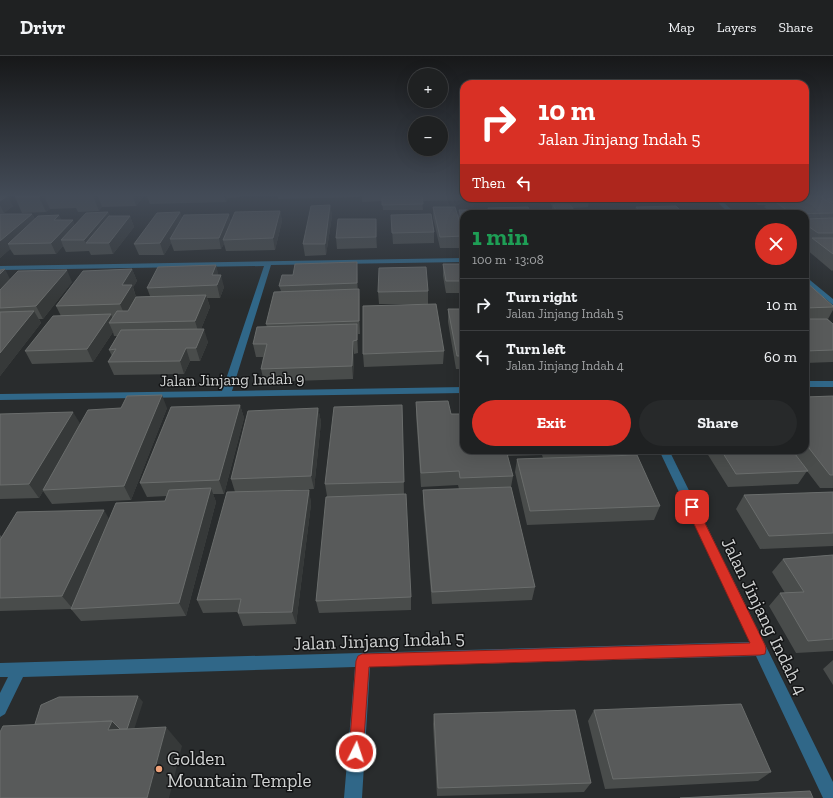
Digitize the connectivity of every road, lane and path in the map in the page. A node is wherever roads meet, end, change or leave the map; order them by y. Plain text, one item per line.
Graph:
1 (460, 260) edge
2 (268, 264) junction
3 (0, 268) edge
4 (809, 282) edge
5 (833, 303) edge
6 (809, 384) edge
7 (833, 384) edge
8 (460, 390) edge
9 (226, 394) junction
10 (0, 397) edge
11 (666, 454) edge
12 (760, 649) junction
13 (362, 661) junction
14 (0, 670) edge
15 (19, 670) junction
16 (0, 709) edge
17 (353, 798) edge
18 (832, 798) edge

1 - 2 street
2 - 3 street
2 - 9 street
4 - 5 street
6 - 7 street
8 - 9 street, Jalan Jinjang Indah 9
9 - 10 street, Jalan Jinjang Indah 9
11 - 12 street, Jalan Jinjang Indah 4
12 - 13 street, Jalan Jinjang Indah 5
12 - 18 street, Jalan Jinjang Indah 4
13 - 15 street, Jalan Jinjang Indah 5
13 - 17 street
14 - 15 street, Jalan Jinjang Indah 5
15 - 16 street

